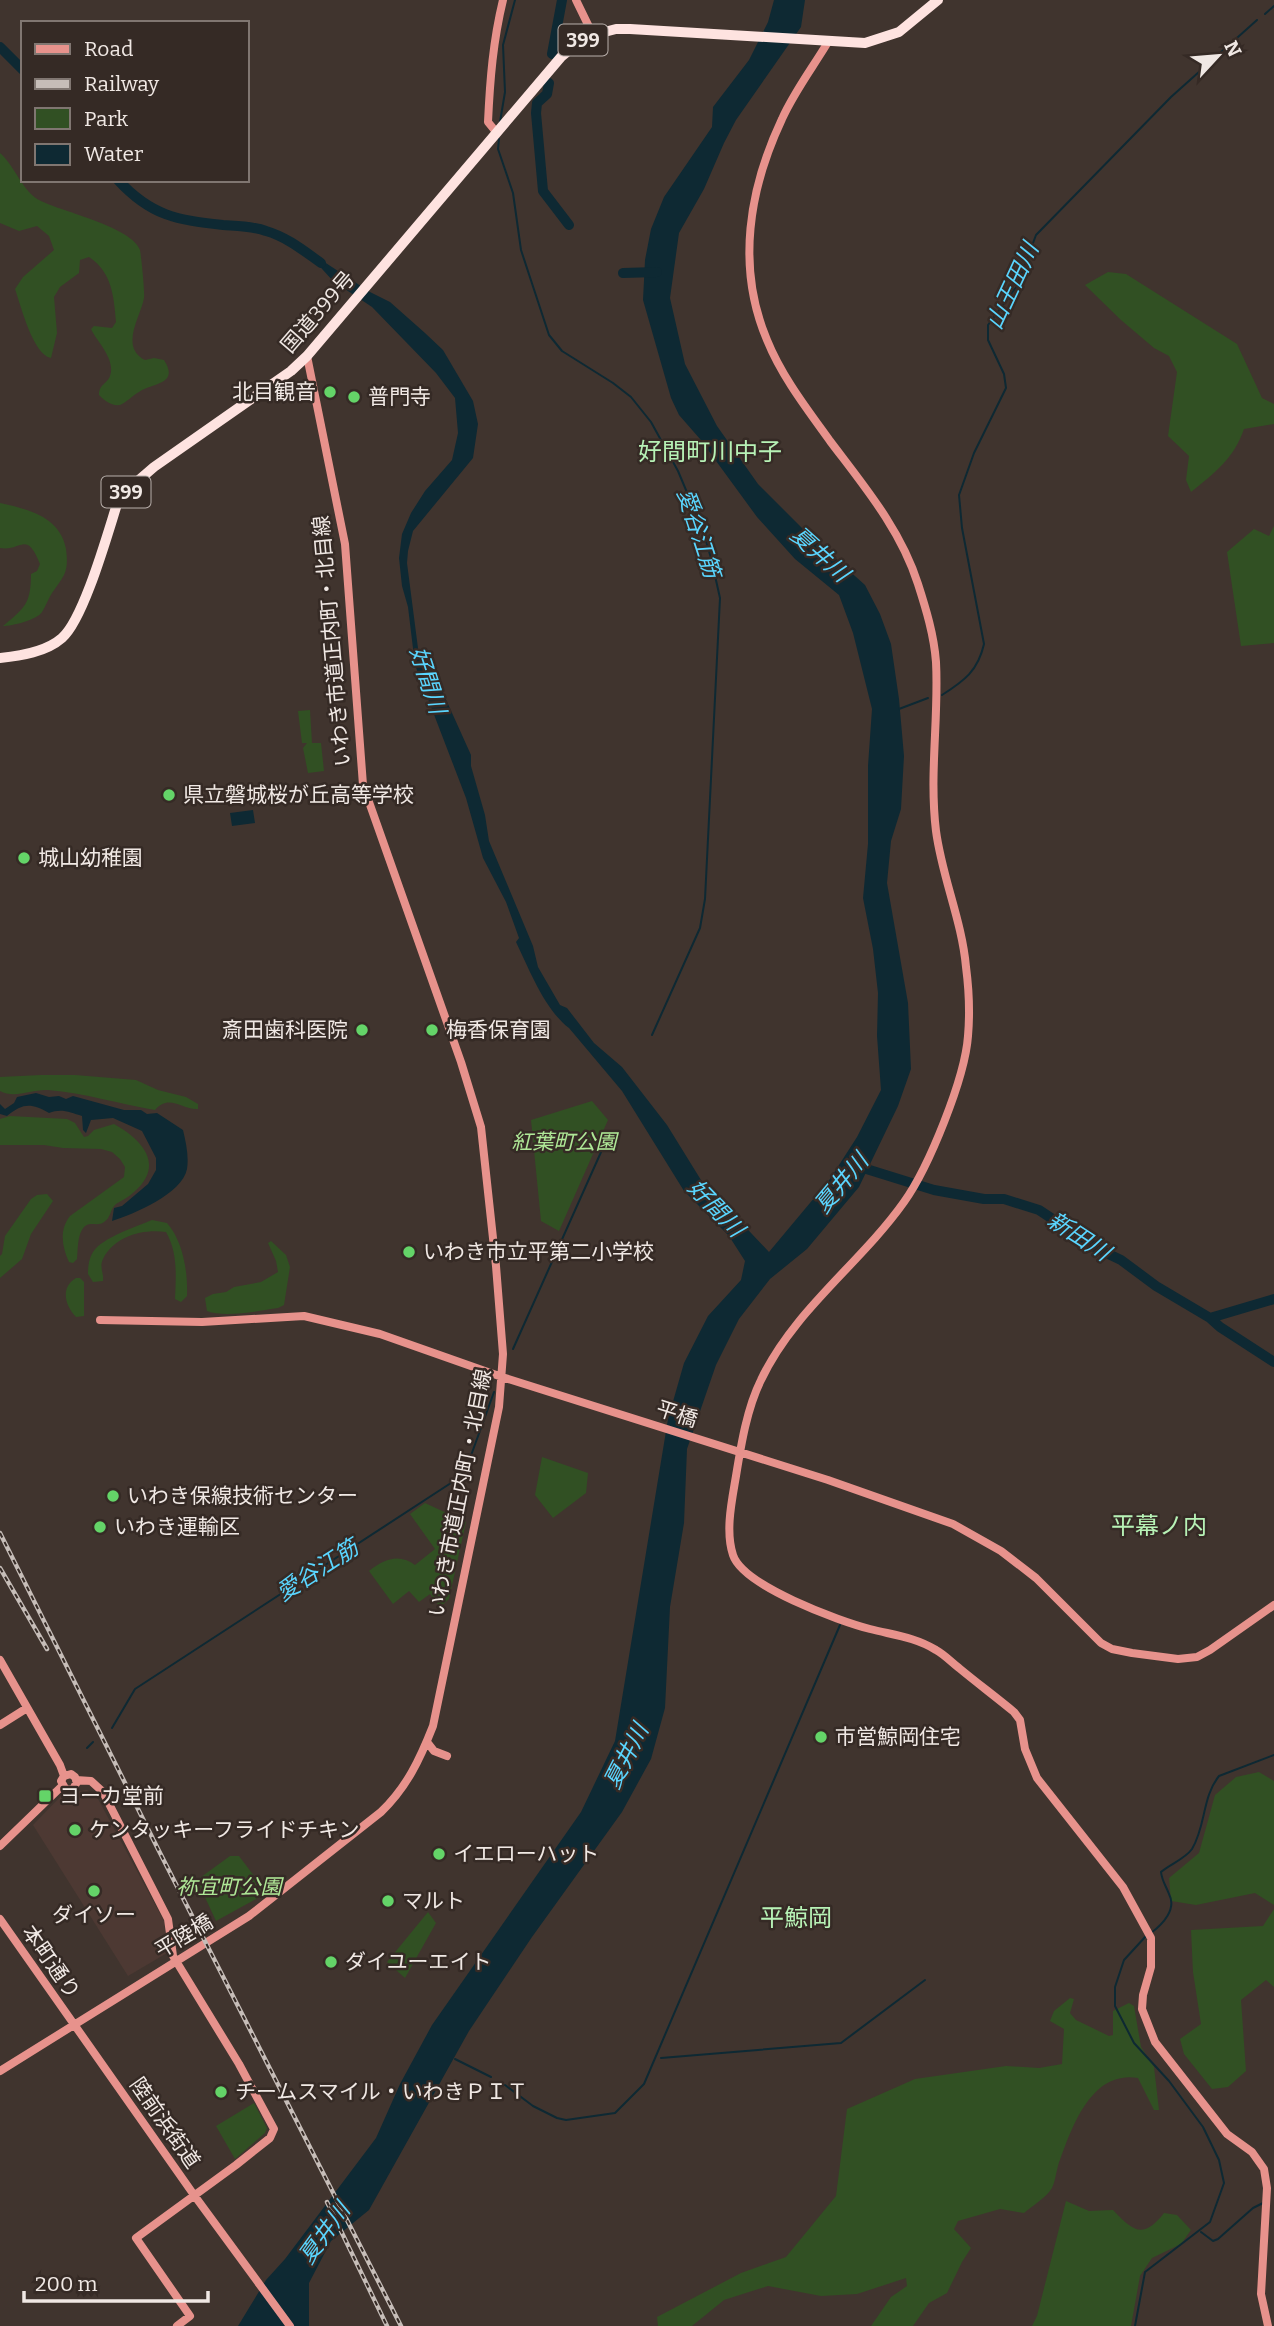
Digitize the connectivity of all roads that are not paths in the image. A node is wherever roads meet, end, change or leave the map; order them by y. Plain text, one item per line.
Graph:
1 (503, 0) edge
2 (576, 0) edge
3 (938, 0) edge
4 (593, 35) junction
5 (828, 42) junction
6 (497, 133) junction
7 (307, 356) junction
8 (0, 658) edge
9 (100, 1320) dead end
10 (502, 1377) junction
11 (737, 1452) junction
12 (1274, 1605) edge
13 (0, 1660) edge
14 (27, 1708) junction
15 (0, 1725) edge
16 (426, 1742) junction
17 (447, 1756) dead end
18 (64, 1776) junction
19 (76, 1780) junction
20 (62, 1786) junction
21 (352, 1833) joint
22 (0, 1846) edge
23 (0, 1919) edge
24 (74, 2024) junction
25 (0, 2071) edge
26 (194, 2196) junction
27 (177, 2326) edge
28 (290, 2326) edge
29 (1268, 2326) edge

1 - 6 street
2 - 4 street
3 - 5 highway, 399
4 - 5 highway, 国道399号 / 399
4 - 6 highway, 国道399号 / 399
5 - 11 street
6 - 7 highway, 国道399号 / 399
7 - 8 highway, 国道399号 / 399
7 - 10 street, いわき市道正内町・北目線
9 - 10 street, 平橋
10 - 11 street, 平橋
10 - 16 street, いわき市道正内町・北目線
11 - 12 street, 平橋
11 - 29 street
13 - 14 street
14 - 15 street
14 - 18 street
16 - 17 street
16 - 21 street, いわき市道正内町・北目線
18 - 19 street
18 - 20 street
19 - 20 street
19 - 26 street
20 - 22 street
21 - 24 street, 平陸橋
23 - 24 street, 本町通り
24 - 25 street
24 - 26 street, 陸前浜街道
26 - 27 street, 陸前浜街道
26 - 28 street

